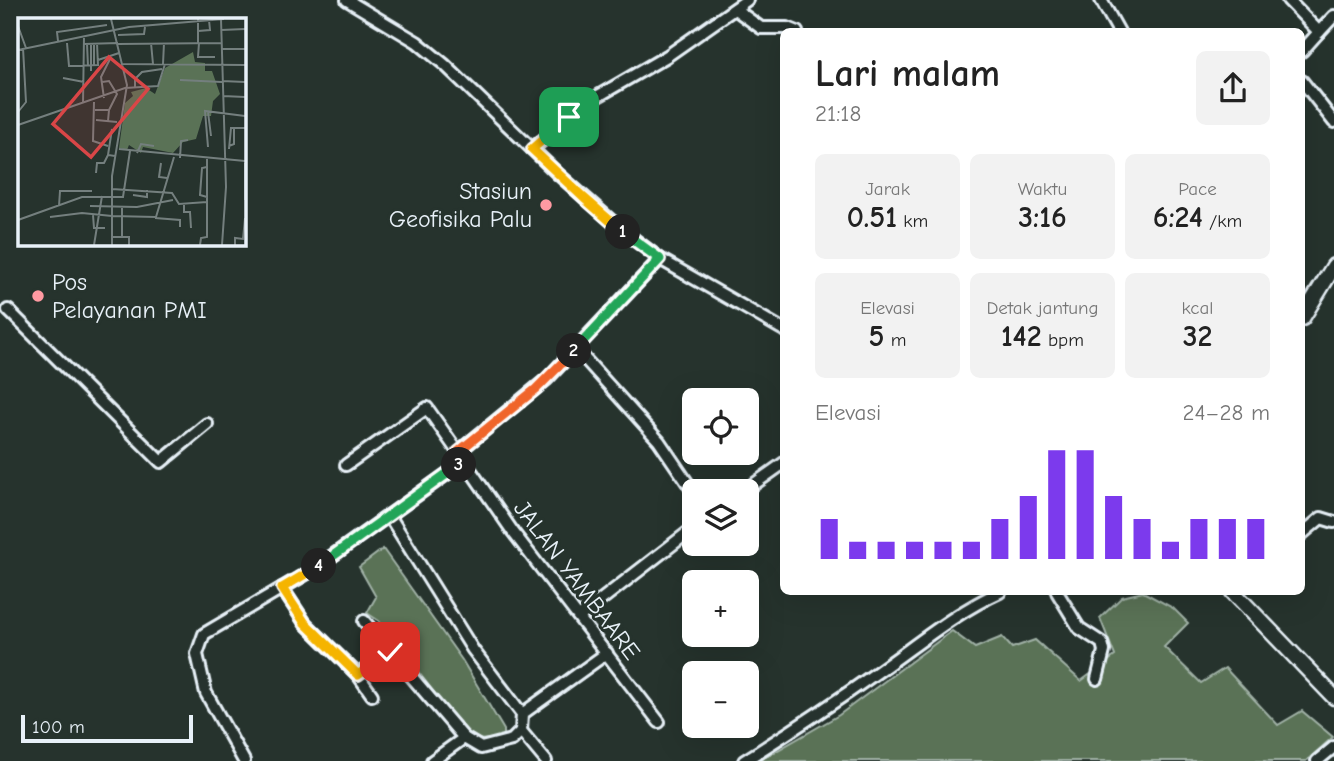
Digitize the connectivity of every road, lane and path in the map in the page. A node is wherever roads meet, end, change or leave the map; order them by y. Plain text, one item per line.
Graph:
1 (347, 0) edge
2 (747, 0) edge
3 (1101, 0) edge
4 (1288, 0) edge
5 (735, 9) junction
6 (1334, 16) edge
7 (780, 28) edge
8 (1117, 28) edge
9 (1319, 32) junction
10 (1305, 48) edge
11 (1305, 85) edge
12 (1334, 122) edge
13 (532, 149) junction
14 (660, 259) junction
15 (1334, 266) edge
16 (8, 310) dead end
17 (1305, 313) edge
18 (780, 329) edge
19 (576, 349) junction
20 (208, 424) dead end
21 (462, 456) junction
22 (346, 465) dead end
23 (780, 466) edge
24 (685, 479) edge
25 (759, 481) edge
26 (390, 517) junction
27 (1334, 522) edge
28 (1305, 531) edge
29 (682, 537) edge
30 (282, 588) junction
31 (1059, 595) edge
32 (1240, 595) edge
33 (978, 596) edge
34 (579, 617) junction
35 (364, 621) dead end
36 (390, 652) junction
37 (607, 653) junction
38 (358, 675) junction
39 (1097, 679) dead end
40 (372, 695) dead end
41 (1334, 697) edge
42 (522, 714) junction
43 (659, 722) dead end
44 (521, 731) junction
45 (464, 738) junction
46 (1334, 747) edge
47 (244, 761) edge
48 (432, 761) edge
49 (546, 761) edge
50 (744, 761) edge
51 (1317, 761) edge

1 - 13 street
2 - 5 street
3 - 8 street
4 - 9 street
5 - 7 street
5 - 13 street
6 - 9 street
9 - 10 street
11 - 12 street
13 - 14 street
14 - 18 street
14 - 19 street
15 - 17 street
16 - 20 street
19 - 21 street
19 - 24 street
21 - 22 street, JALAN YAMBAARE
21 - 26 street
21 - 34 street, JALAN YAMBAARE
23 - 25 street
26 - 30 street
26 - 42 street
27 - 28 street
29 - 34 street
30 - 38 street
30 - 47 street
31 - 39 street
32 - 41 street
33 - 50 street
34 - 37 street, JALAN YAMBAARE
35 - 36 street
36 - 38 street
36 - 45 street
37 - 42 street
37 - 43 street, JALAN YAMBAARE
38 - 40 street
42 - 44 street
44 - 45 street
44 - 49 street
45 - 48 street
46 - 51 street

